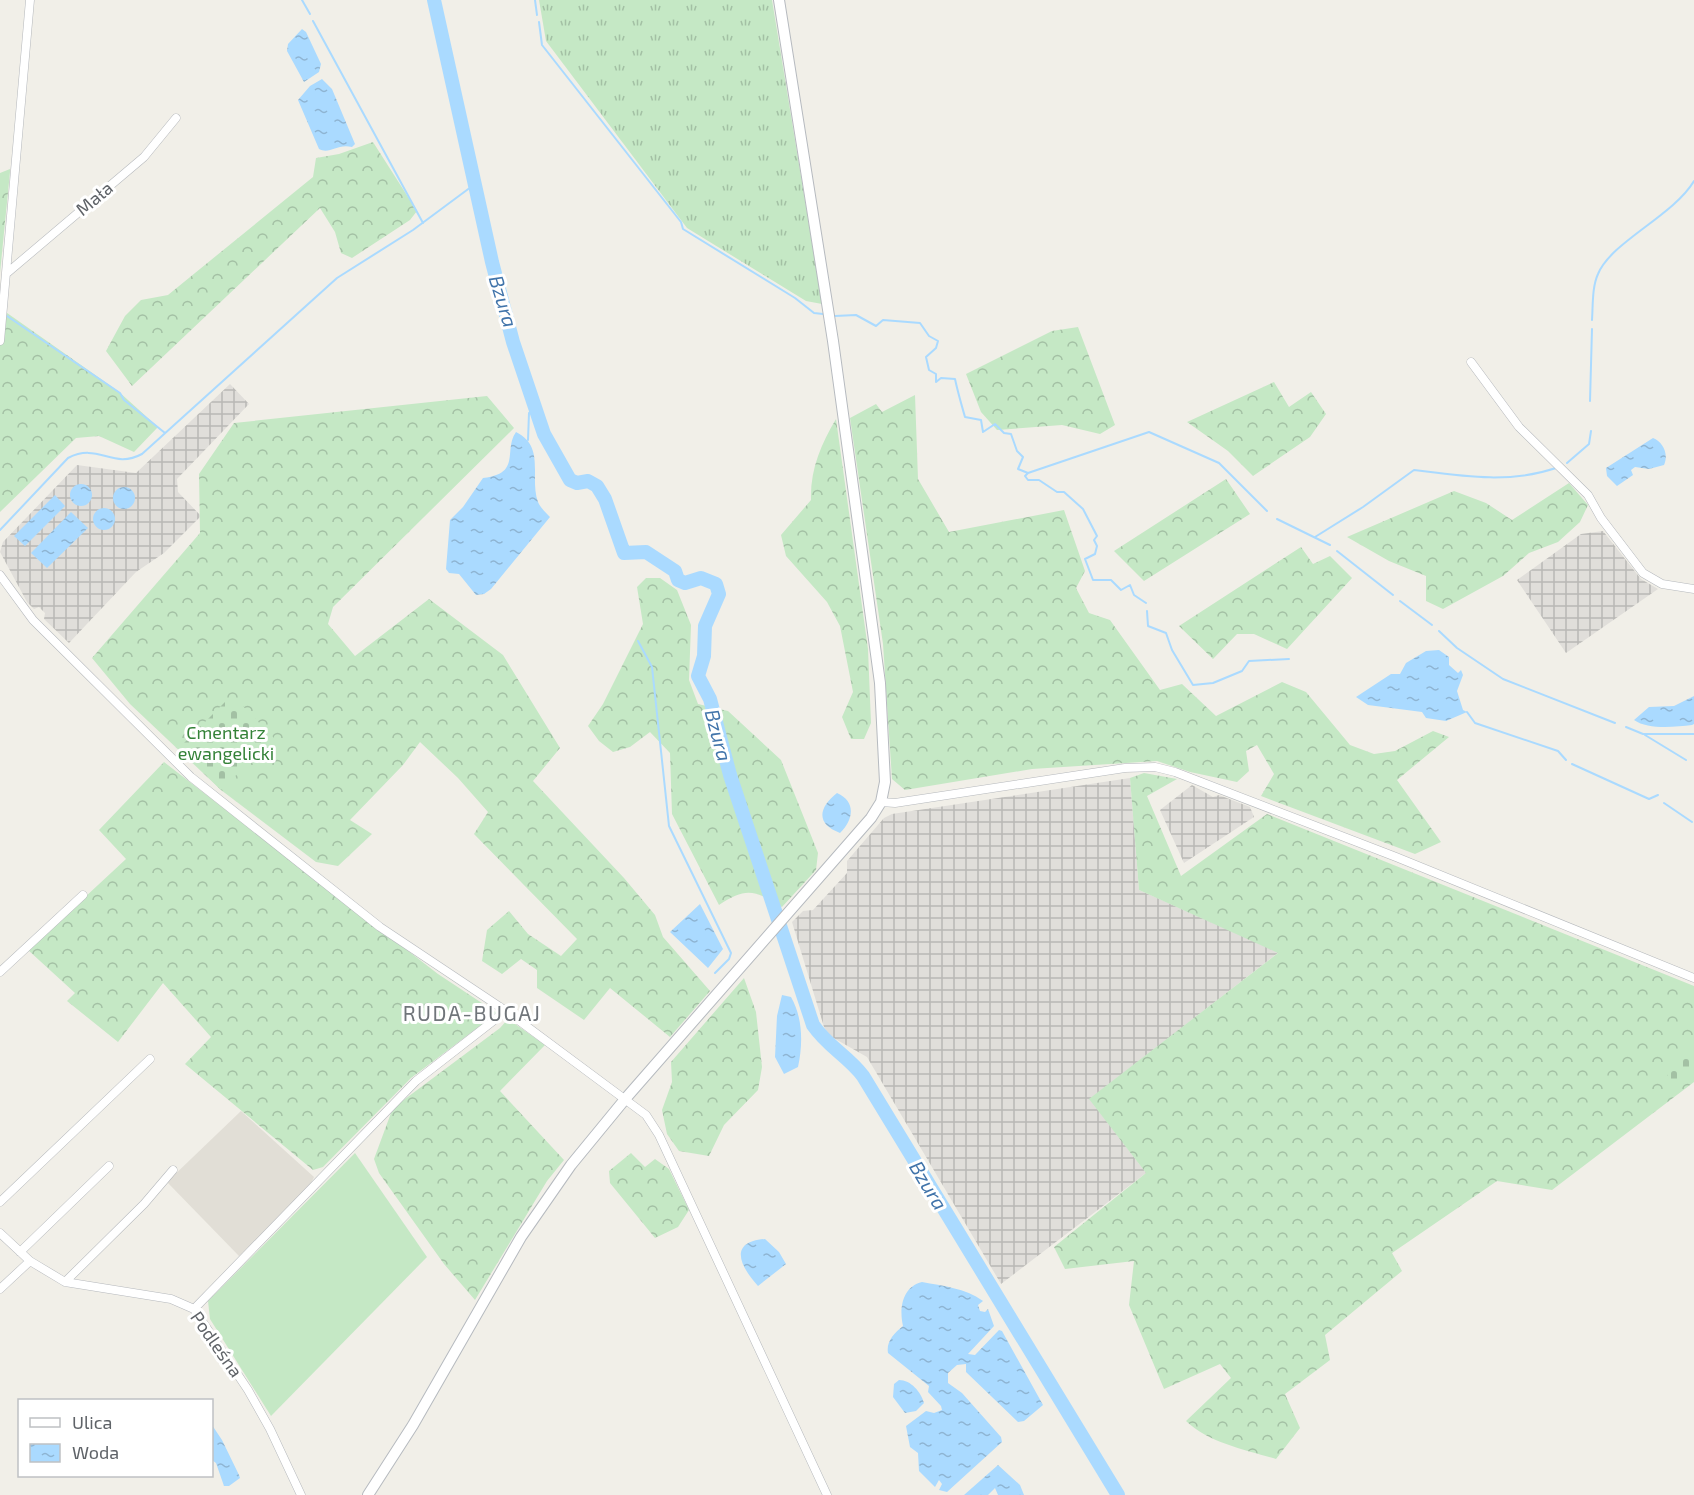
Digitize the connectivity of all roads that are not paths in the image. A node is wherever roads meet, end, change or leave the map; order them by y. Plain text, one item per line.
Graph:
1 (30, 0) edge
2 (779, 0) edge
3 (176, 118) dead end
4 (7, 273) junction
5 (0, 341) edge
6 (1471, 362) dead end
7 (0, 575) edge
8 (1694, 589) edge
9 (881, 802) junction
10 (83, 895) dead end
11 (0, 972) edge
12 (1694, 978) edge
13 (506, 1011) junction
14 (150, 1059) dead end
15 (626, 1098) junction
16 (109, 1166) dead end
17 (173, 1170) dead end
18 (0, 1202) edge
19 (0, 1233) edge
20 (20, 1252) junction
21 (30, 1261) junction
22 (65, 1282) junction
23 (0, 1290) edge
24 (194, 1309) junction
25 (302, 1495) edge
26 (368, 1495) edge
27 (827, 1495) edge

1 - 4 street
2 - 9 street
3 - 4 street, Mała
4 - 5 street
6 - 8 street
7 - 13 street
9 - 12 street
9 - 15 street
10 - 11 street
13 - 15 street
13 - 24 street
14 - 18 street
15 - 26 street
15 - 27 street
16 - 20 street
17 - 22 street
19 - 20 street, Podleśna
20 - 21 street, Podleśna
21 - 22 street, Podleśna
21 - 23 street
22 - 24 street, Podleśna
24 - 25 street, Podleśna

